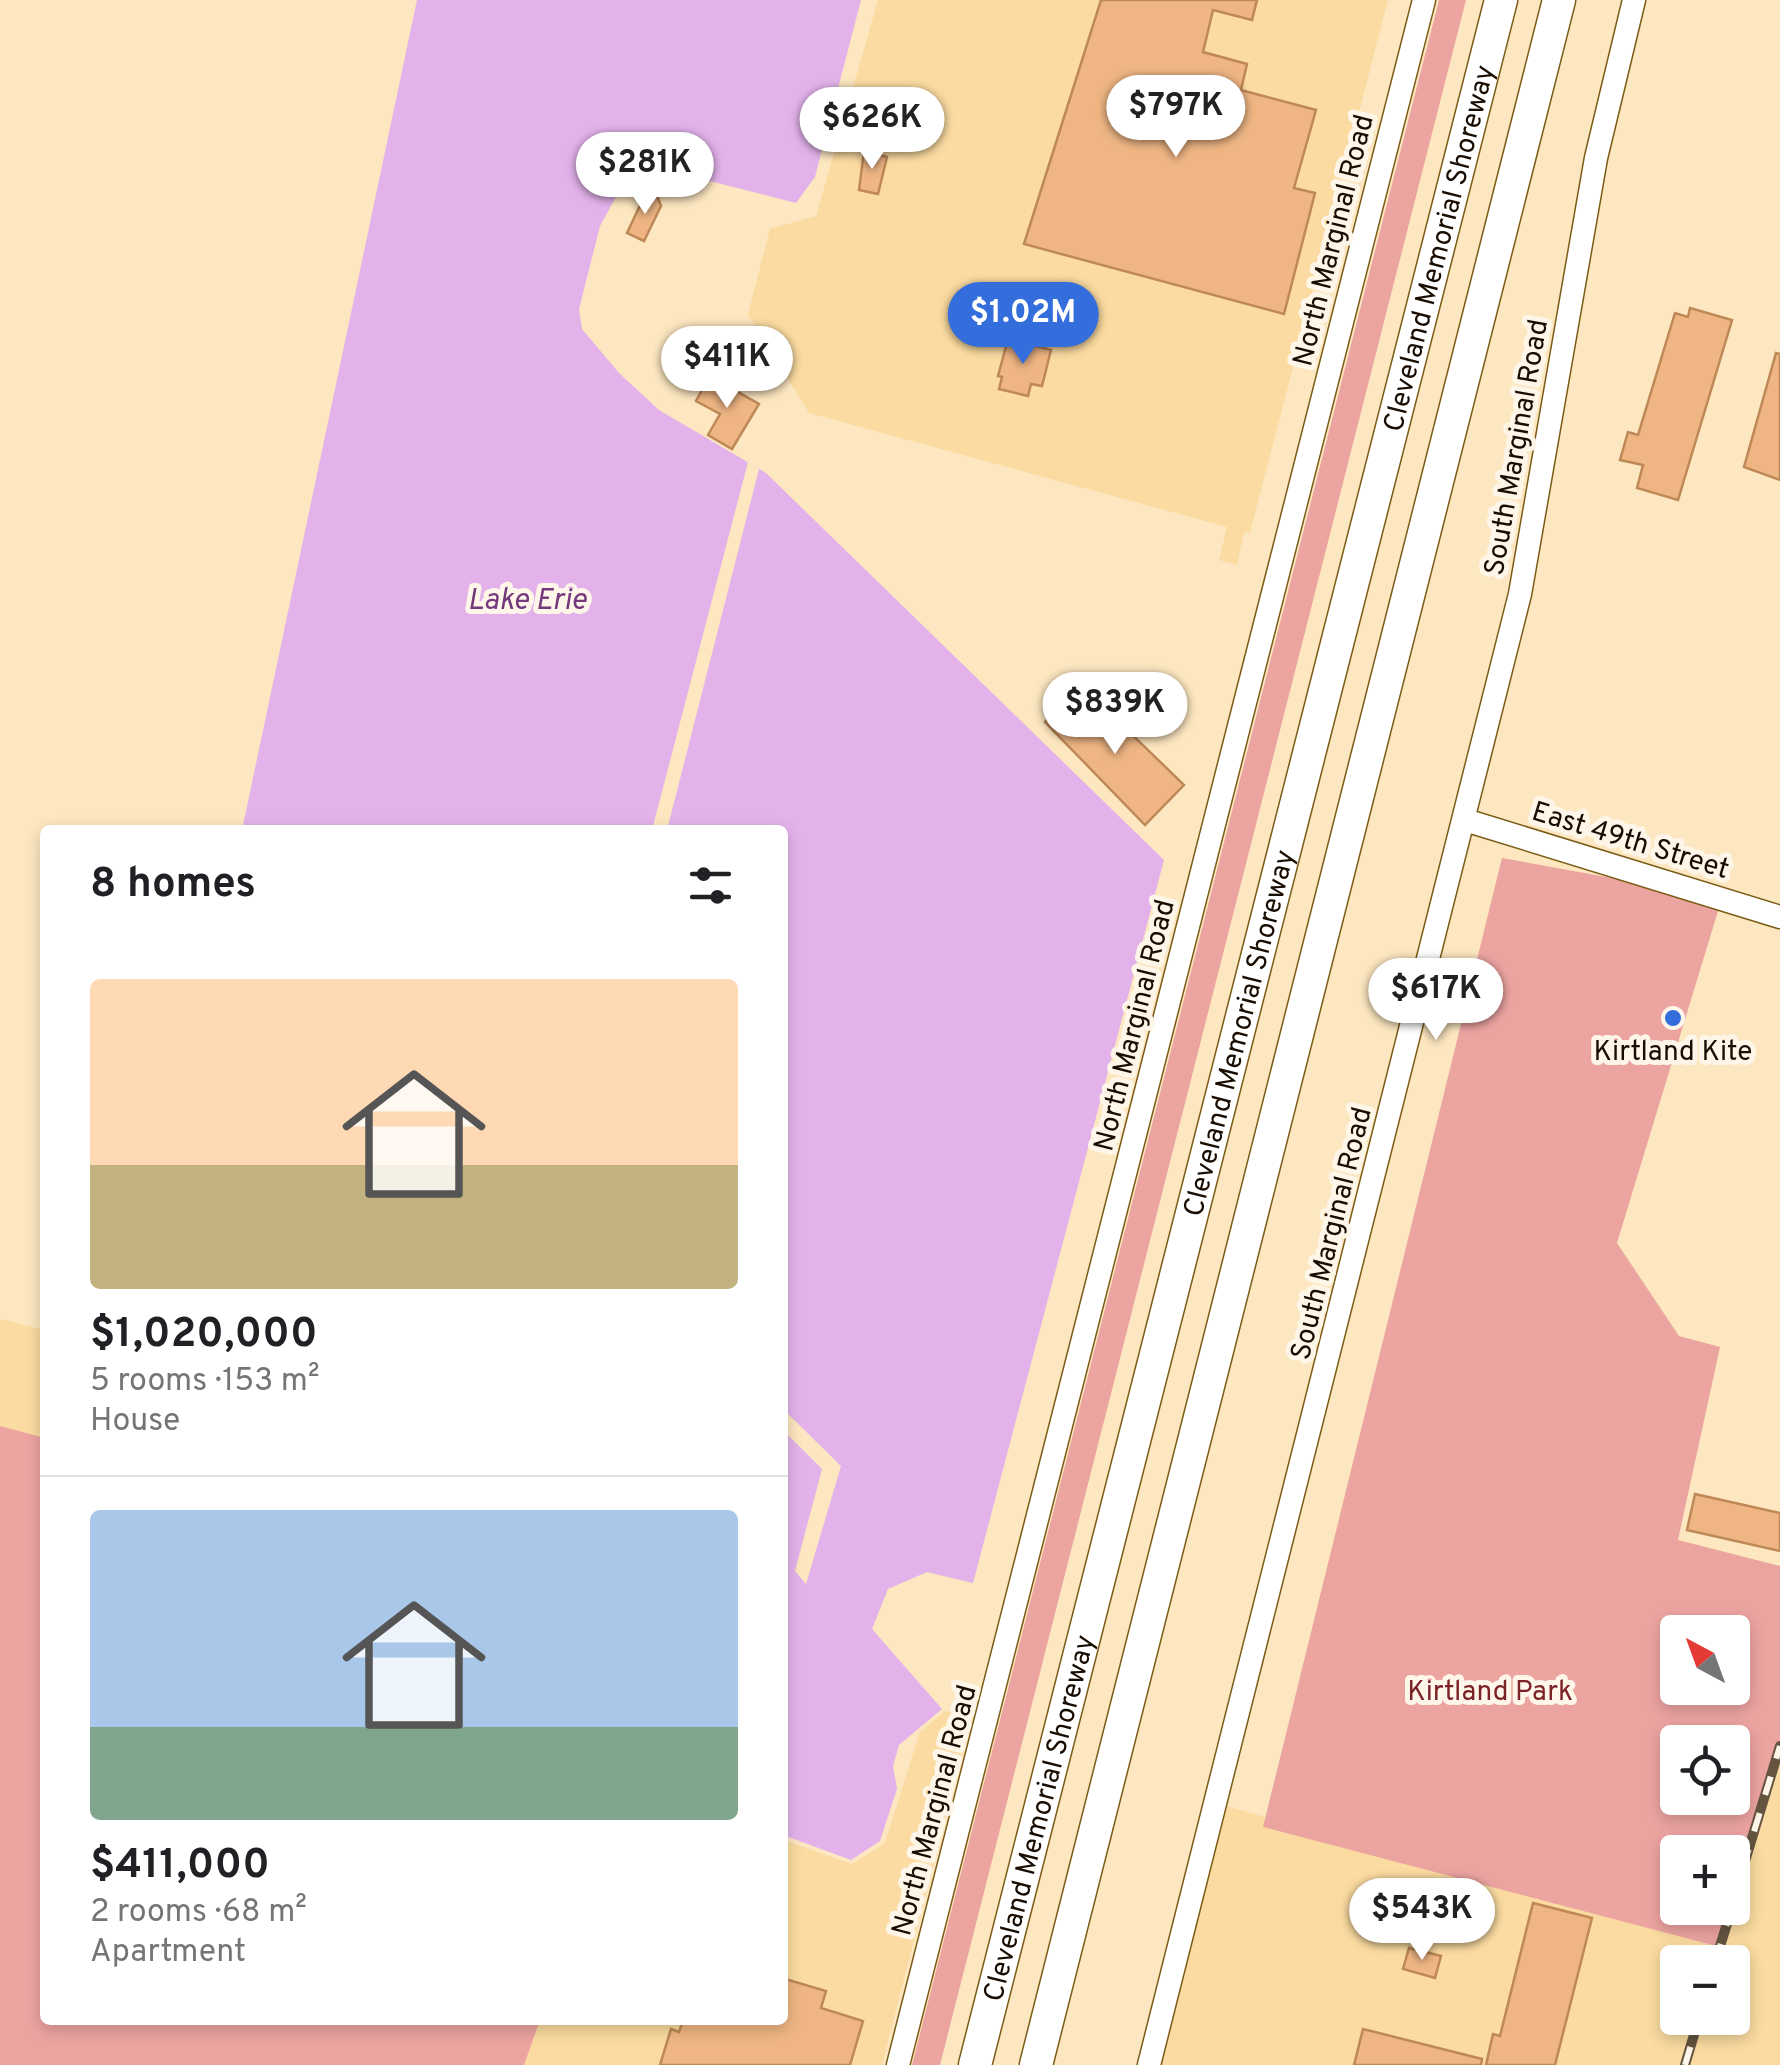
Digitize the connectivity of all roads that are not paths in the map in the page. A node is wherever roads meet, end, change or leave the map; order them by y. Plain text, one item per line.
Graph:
1 (1424, 0) edge
2 (1501, 0) edge
3 (1558, 0) edge
4 (1634, 0) edge
5 (1465, 820) junction
6 (1780, 916) edge
7 (898, 2065) edge
8 (975, 2065) edge
9 (1035, 2065) edge
10 (1149, 2065) edge

1 - 7 street, North Marginal Road
2 - 8 highway, Cleveland Memorial Shoreway
3 - 9 highway, Cleveland Memorial Shoreway
4 - 5 street, South Marginal Road
5 - 6 street, East 49th Street
5 - 10 street, South Marginal Road

